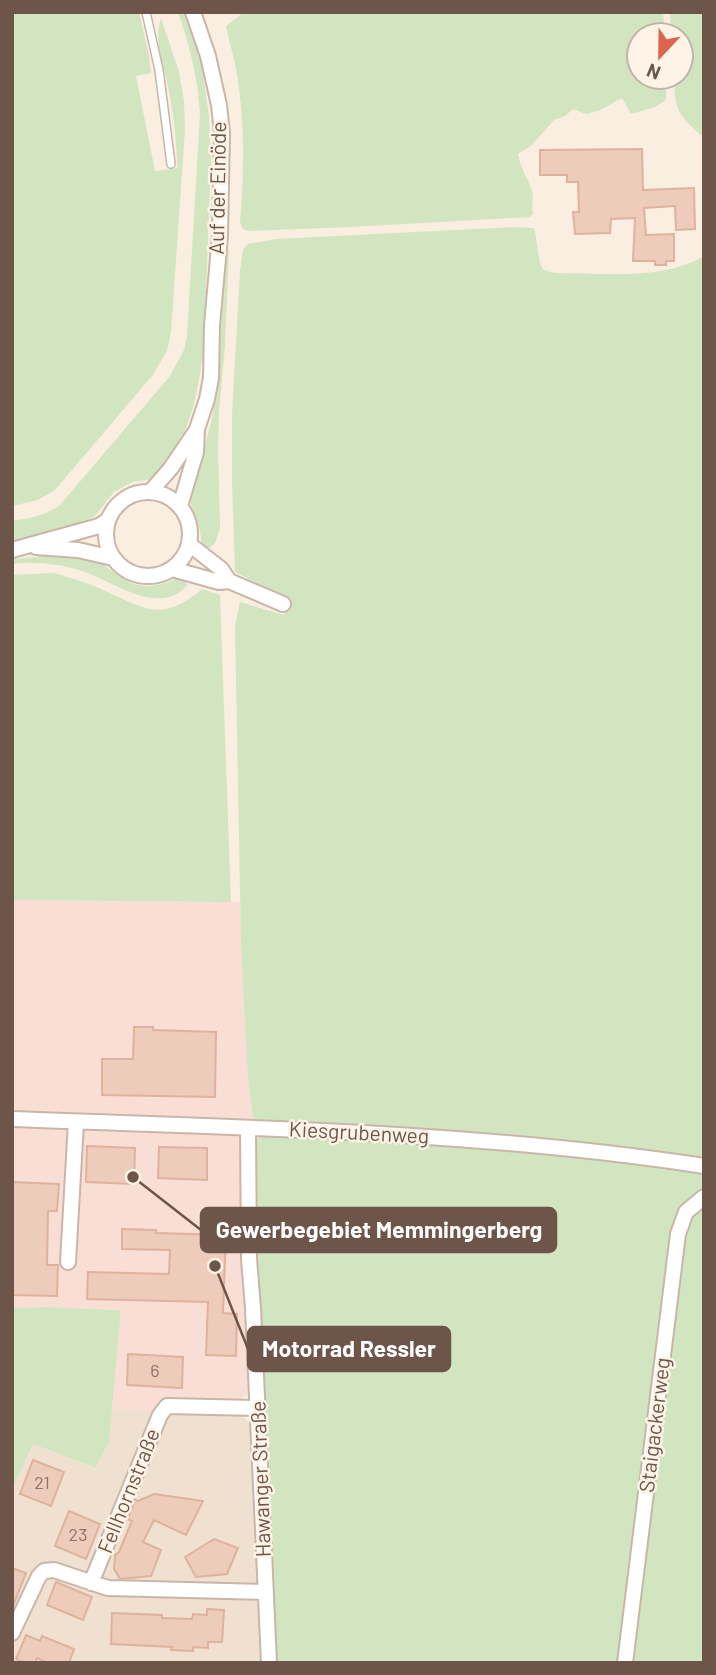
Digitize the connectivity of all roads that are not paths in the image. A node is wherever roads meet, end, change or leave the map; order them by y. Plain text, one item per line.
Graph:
1 (146, 12) edge
2 (193, 12) edge
3 (172, 164) dead end
4 (197, 429) junction
5 (151, 491) junction
6 (180, 506) junction
7 (108, 520) junction
8 (189, 544) junction
9 (28, 547) junction
10 (12, 550) edge
11 (113, 558) junction
12 (172, 569) junction
13 (229, 581) junction
14 (283, 604) dead end
15 (12, 1119) edge
16 (76, 1122) junction
17 (248, 1128) junction
18 (704, 1166) edge
19 (704, 1197) edge
20 (68, 1262) dead end
21 (258, 1408) junction
22 (91, 1583) junction
23 (266, 1592) junction
24 (12, 1633) edge
25 (269, 1663) edge
26 (625, 1663) edge

1 - 3 lane
2 - 4 street, Auf der Einöde
4 - 5 street
4 - 6 street
5 - 6 street
5 - 7 street
6 - 8 street
7 - 9 street
7 - 11 street
8 - 12 street
8 - 13 street
9 - 10 street
9 - 11 street
11 - 12 street
12 - 13 street
13 - 14 street
15 - 16 street, Kiesgrubenweg
16 - 17 street, Kiesgrubenweg
16 - 20 street
17 - 18 street, Kiesgrubenweg
17 - 21 street, Hawanger Straße
19 - 26 street, Staigackerweg
21 - 22 street, Fellhornstraße
21 - 23 street, Hawanger Straße
22 - 23 street
22 - 24 street
23 - 25 street, Hawanger Straße

